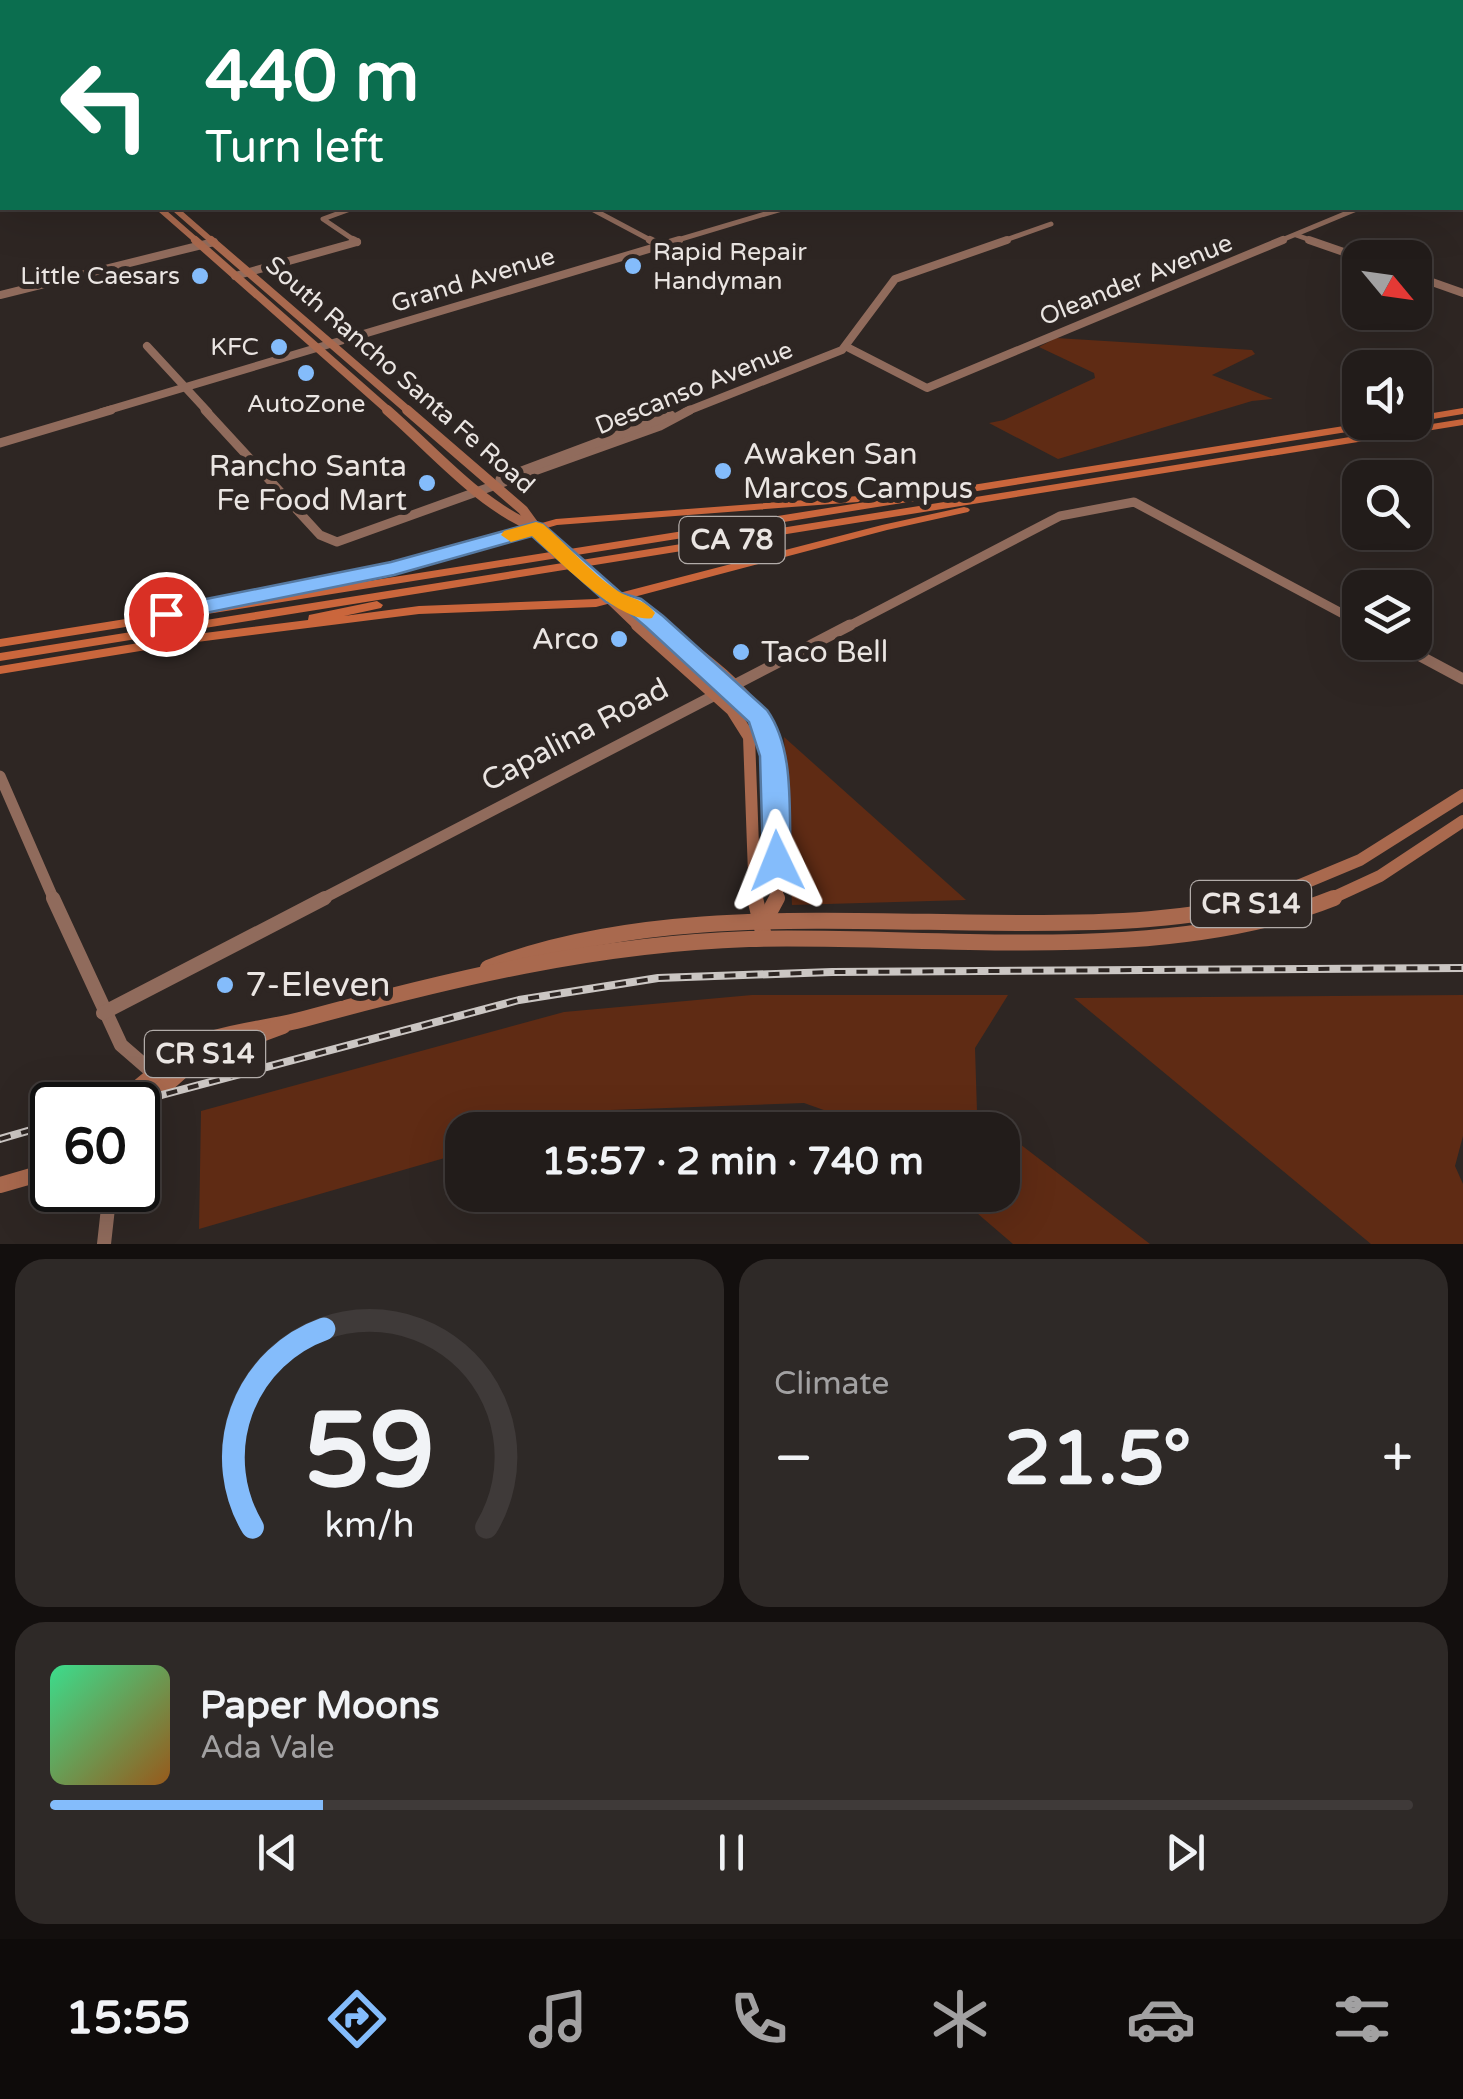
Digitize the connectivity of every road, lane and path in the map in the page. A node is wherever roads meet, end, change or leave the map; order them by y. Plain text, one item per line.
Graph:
1 (160, 210) edge
2 (176, 210) edge
3 (346, 210) edge
4 (594, 210) edge
5 (778, 210) edge
6 (1353, 210) edge
7 (1051, 224) dead end
8 (1296, 235) junction
9 (214, 242) junction
10 (201, 245) junction
11 (660, 245) junction
12 (1342, 251) edge
13 (248, 273) junction
14 (235, 276) junction
15 (1432, 282) edge
16 (1463, 292) edge
17 (0, 295) edge
18 (332, 344) junction
19 (147, 346) dead end
20 (847, 347) junction
21 (319, 348) junction
22 (350, 376) junction
23 (374, 380) junction
24 (185, 388) junction
25 (1463, 412) edge
26 (1432, 417) edge
27 (1463, 422) edge
28 (1342, 430) edge
29 (0, 444) edge
30 (1116, 478) junction
31 (494, 484) junction
32 (478, 490) junction
33 (941, 494) junction
34 (536, 528) junction
35 (550, 569) junction
36 (614, 598) junction
37 (1342, 613) edge
38 (94, 629) junction
39 (181, 640) junction
40 (0, 644) edge
41 (0, 657) edge
42 (1428, 660) edge
43 (0, 670) edge
44 (1463, 679) edge
45 (721, 690) junction
46 (0, 776) edge
47 (1463, 795) edge
48 (1463, 821) edge
49 (763, 933) junction
50 (103, 1013) junction
51 (286, 1024) junction
52 (152, 1071) junction
53 (141, 1082) edge
54 (160, 1090) edge
55 (30, 1176) edge
56 (0, 1185) edge
57 (108, 1212) edge
58 (104, 1244) edge

1 - 10 main road, South Rancho Santa Fe Road
2 - 9 main road, South Rancho Santa Fe Road
3 - 13 street
4 - 11 street
5 - 11 street, Grand Avenue
6 - 8 street, Oleander Avenue
7 - 20 street
8 - 12 street
8 - 20 street, Oleander Avenue
9 - 10 street
9 - 13 main road, South Rancho Santa Fe Road
10 - 14 main road, South Rancho Santa Fe Road
10 - 17 street
11 - 18 street, Grand Avenue
13 - 14 street
13 - 18 main road, South Rancho Santa Fe Road
14 - 21 main road, South Rancho Santa Fe Road
15 - 16 street
18 - 21 street, Grand Avenue
18 - 23 main road, South Rancho Santa Fe Road
19 - 24 street
20 - 31 street, Descanso Avenue
21 - 22 main road, South Rancho Santa Fe Road
21 - 24 street, Grand Avenue
22 - 23 main road
22 - 32 main road, South Rancho Santa Fe Road
23 - 31 main road, South Rancho Santa Fe Road
24 - 29 street, Grand Avenue
24 - 32 street, Descanso Avenue
25 - 26 highway
27 - 30 highway, CA 78
28 - 33 highway, CA 78
30 - 35 highway, CA 78
30 - 36 highway
31 - 32 street, Descanso Avenue
31 - 34 main road, South Rancho Santa Fe Road
32 - 34 main road, South Rancho Santa Fe Road
33 - 34 highway
33 - 38 highway, CA 78
34 - 36 main road
34 - 38 highway
35 - 39 highway
35 - 41 highway, CA 78
36 - 39 highway
36 - 45 main road
37 - 45 street, Capalina Road
38 - 40 highway, CA 78
39 - 43 highway
42 - 44 street
45 - 49 main road
45 - 49 main road
45 - 50 street, Capalina Road
46 - 50 street
47 - 49 main road, CR S14
48 - 49 main road, CR S14
49 - 51 main road, CR S14
50 - 52 street
51 - 52 main road, CR S14
51 - 54 main road, CR S14
52 - 53 main road, CR S14
55 - 56 main road
57 - 58 street

